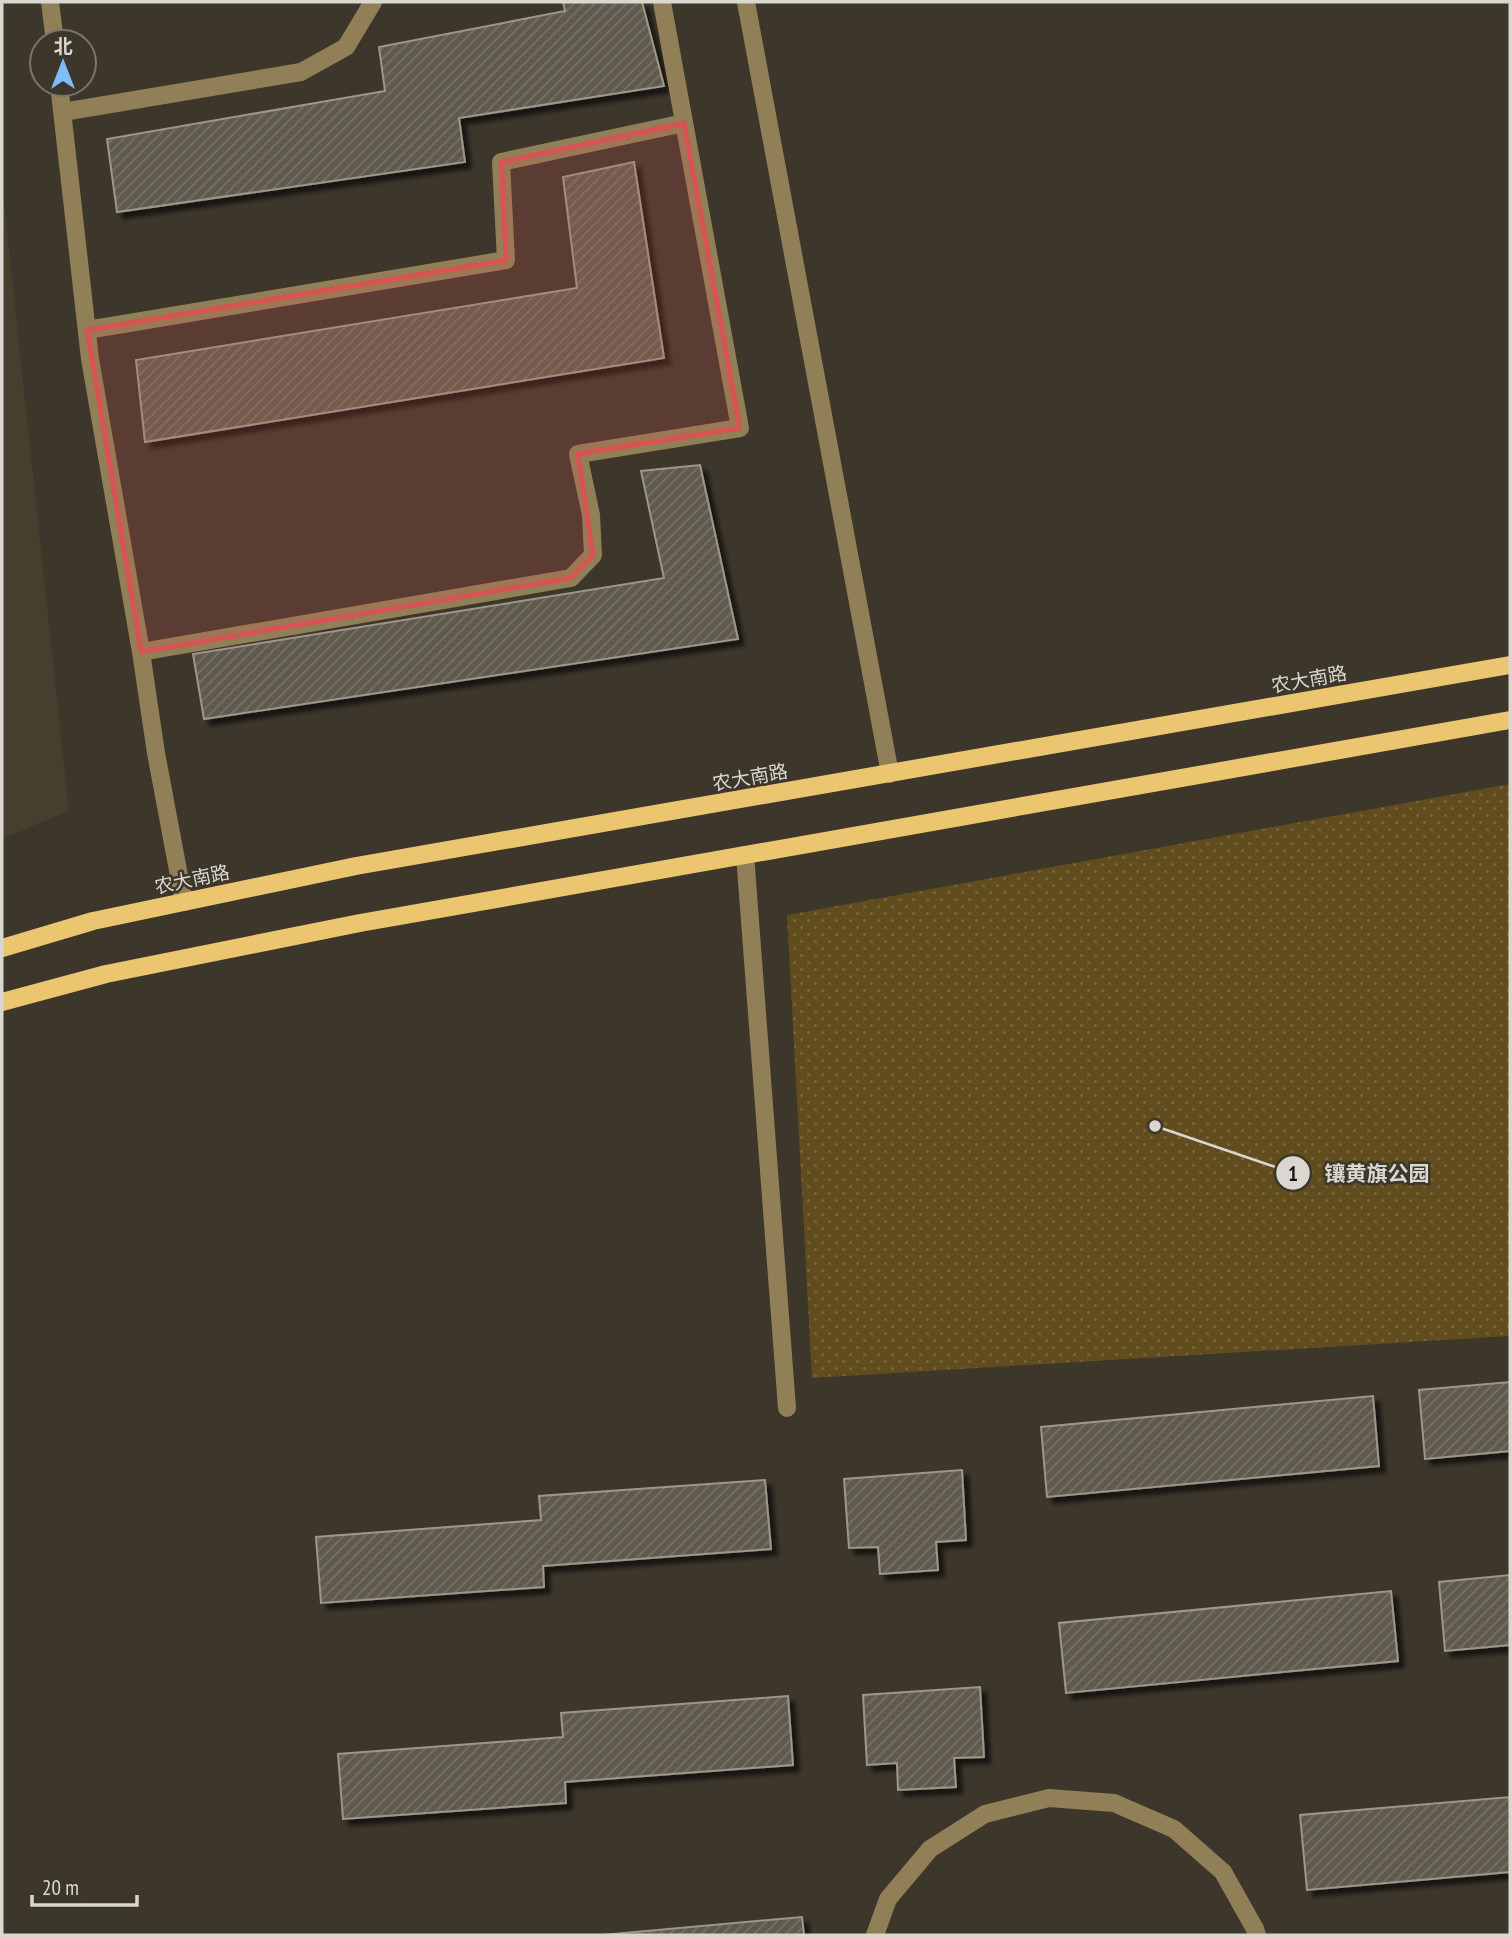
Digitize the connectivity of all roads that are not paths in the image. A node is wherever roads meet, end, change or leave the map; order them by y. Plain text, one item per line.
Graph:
1 (50, 2) edge
2 (373, 2) edge
3 (662, 2) edge
4 (746, 2) edge
5 (53, 28) edge
6 (62, 98) edge
7 (63, 112) junction
8 (684, 123) junction
9 (87, 330) junction
10 (141, 652) junction
11 (1510, 665) edge
12 (1510, 720) edge
13 (890, 774) junction
14 (745, 855) junction
15 (184, 902) junction
16 (2, 948) edge
17 (2, 1002) edge
18 (787, 1408) dead end
19 (875, 1935) edge
20 (1256, 1935) edge

1 - 5 street
2 - 7 street
3 - 8 street
4 - 13 street
6 - 7 street
7 - 9 street
8 - 9 street
8 - 10 street
9 - 10 street
10 - 15 street
11 - 13 main road, 农大南路
12 - 14 main road
13 - 15 main road, 农大南路
14 - 17 main road
14 - 18 street
15 - 16 main road, 农大南路
19 - 20 street

